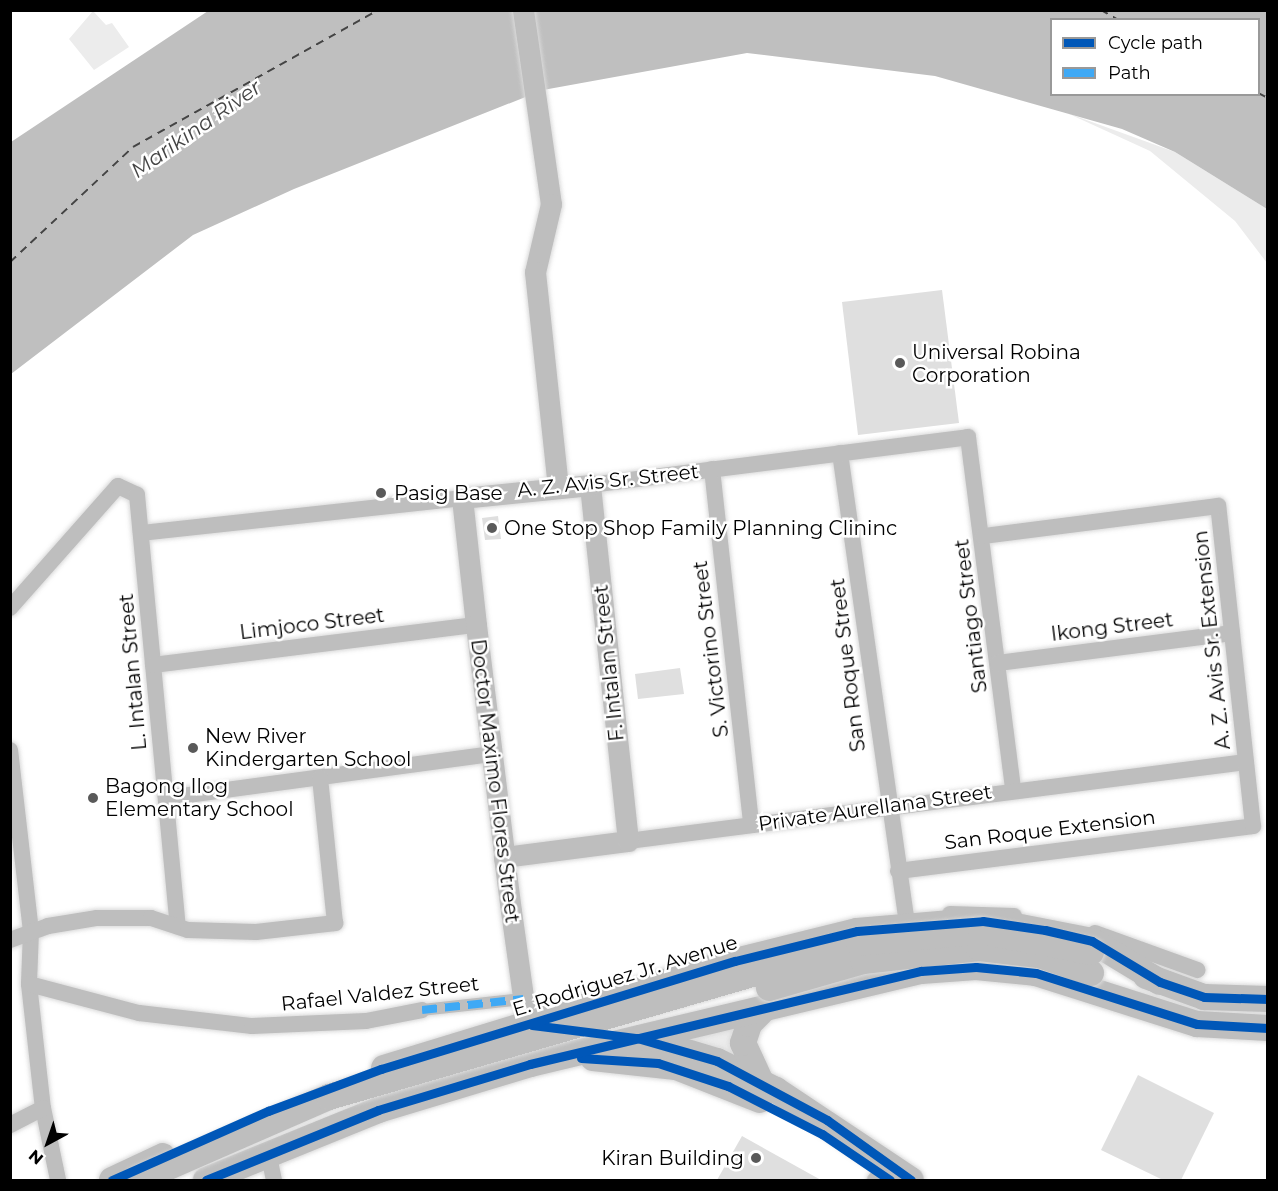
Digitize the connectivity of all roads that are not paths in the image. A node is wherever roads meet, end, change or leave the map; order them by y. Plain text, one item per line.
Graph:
1 (523, 10) edge
2 (968, 436) joint
3 (840, 453) junction
4 (712, 469) junction
5 (590, 485) junction
6 (558, 487) junction
7 (462, 498) junction
8 (141, 533) junction
9 (983, 536) junction
10 (10, 608) edge
11 (476, 625) junction
12 (1232, 633) junction
13 (998, 663) junction
14 (153, 665) junction
15 (10, 750) edge
16 (492, 754) junction
17 (1246, 762) junction
18 (320, 778) junction
19 (1013, 790) junction
20 (166, 798) junction
21 (887, 807) junction
22 (752, 825) junction
23 (1253, 826) joint
24 (15, 841) edge
25 (628, 841) junction
26 (504, 857) junction
27 (898, 871) junction
28 (906, 917) junction
29 (178, 926) junction
30 (31, 931) junction
31 (10, 940) edge
32 (735, 961) junction
33 (1197, 970) dead end
34 (1160, 982) junction
35 (29, 984) junction
36 (523, 999) junction
37 (1268, 999) edge
38 (777, 1003) junction
39 (422, 1010) joint
40 (1153, 1010) junction
41 (526, 1025) junction
42 (1268, 1028) edge
43 (637, 1038) junction
44 (530, 1064) junction
45 (761, 1082) junction
46 (43, 1108) junction
47 (10, 1125) edge
48 (268, 1152) junction
49 (128, 1178) edge
50 (882, 1178) edge
51 (58, 1180) edge
52 (173, 1180) edge
53 (206, 1180) edge
54 (274, 1180) edge
55 (911, 1180) edge

1 - 6 street
2 - 3 street, A. Z. Avis Sr. Street
2 - 9 street, Santiago Street
3 - 4 street, A. Z. Avis Sr. Street
3 - 21 street, San Roque Street
4 - 5 street, A. Z. Avis Sr. Street
4 - 22 street, S. Victorino Street
5 - 6 street, A. Z. Avis Sr. Street
5 - 25 street, F. Intalan Street
6 - 7 street, A. Z. Avis Sr. Street
7 - 8 street, A. Z. Avis Sr. Street
7 - 11 street, Doctor Maximo Flores Street
8 - 10 street, L. Intalan Street
8 - 14 street, L. Intalan Street
9 - 12 street, A. Z. Avis Sr. Extension
9 - 13 street, Santiago Street
11 - 14 street, Limjoco Street
11 - 16 street, Doctor Maximo Flores Street
12 - 13 street, Ikong Street
12 - 17 street, A. Z. Avis Sr. Extension
13 - 19 street, Santiago Street
14 - 20 street, L. Intalan Street
15 - 24 street
16 - 18 street
16 - 26 street, Doctor Maximo Flores Street
17 - 19 street, Private Aurellana Street
17 - 23 street, A. Z. Avis Sr. Extension
18 - 20 street
18 - 29 street
19 - 21 street, Private Aurellana Street
20 - 29 street, L. Intalan Street
21 - 22 street, Private Aurellana Street
21 - 27 street, San Roque Street
22 - 25 street, Private Aurellana Street
23 - 27 street, San Roque Extension
24 - 30 street
25 - 26 street, Private Aurellana Street
26 - 36 street, Doctor Maximo Flores Street
27 - 28 street
28 - 32 street
28 - 33 street
29 - 30 street
30 - 31 street
30 - 35 street
32 - 34 main road, E. Rodriguez Jr. Avenue
32 - 41 main road, E. Rodriguez Jr. Avenue
34 - 37 main road
34 - 49 main road, bridge
35 - 39 street, Rafael Valdez Street
35 - 46 street
36 - 39 street, Rafael Valdez Street
36 - 41 street, Doctor Maximo Flores Street
38 - 40 main road
38 - 43 main road
38 - 45 main road
40 - 42 main road
40 - 52 main road, bridge
41 - 43 main road
41 - 44 street, Doctor Maximo Flores Street
41 - 49 main road, E. Rodriguez Jr. Avenue
43 - 44 main road
43 - 45 main road
44 - 48 main road
44 - 50 main road
45 - 55 main road
46 - 47 street
46 - 51 street
48 - 53 main road
48 - 54 street

